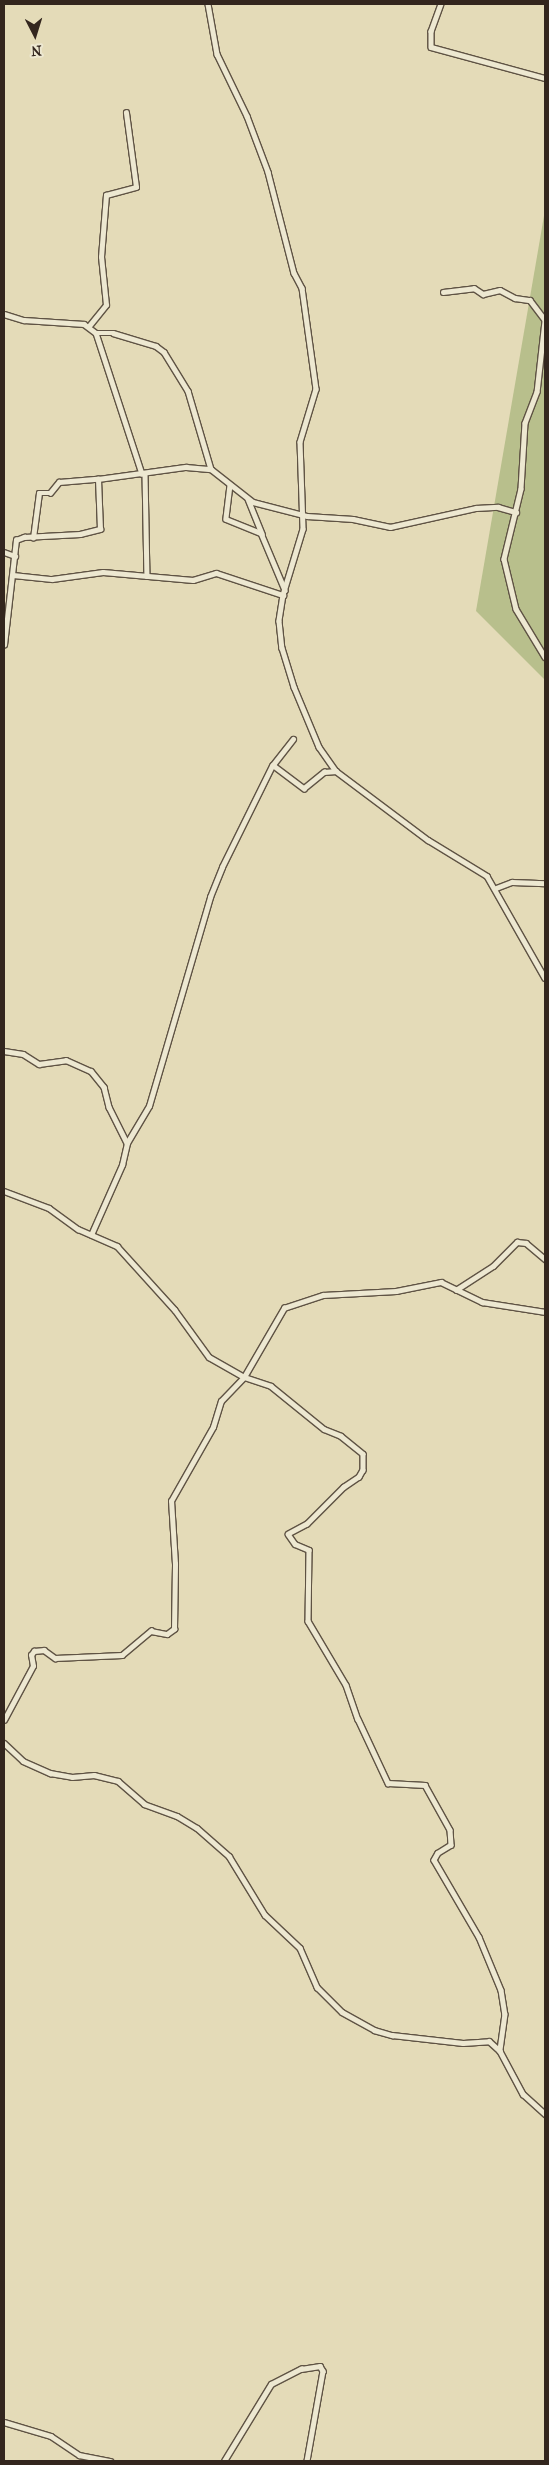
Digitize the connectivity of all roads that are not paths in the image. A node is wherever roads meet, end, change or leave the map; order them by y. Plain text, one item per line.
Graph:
1 (208, 4) edge
2 (441, 4) edge
3 (545, 78) edge
4 (126, 113) dead end
5 (443, 292) dead end
6 (4, 314) edge
7 (545, 320) edge
8 (89, 326) junction
9 (96, 333) junction
10 (212, 469) junction
11 (144, 474) junction
12 (97, 479) junction
13 (230, 485) junction
14 (248, 499) junction
15 (516, 512) junction
16 (304, 515) junction
17 (262, 534) junction
18 (33, 538) junction
19 (4, 552) edge
20 (15, 556) junction
21 (13, 575) junction
22 (147, 576) junction
23 (284, 592) junction
24 (4, 601) edge
25 (9, 604) junction
26 (4, 645) edge
27 (545, 657) edge
28 (293, 739) dead end
29 (273, 765) junction
30 (336, 771) junction
31 (545, 883) edge
32 (496, 888) junction
33 (545, 978) edge
34 (4, 1051) edge
35 (127, 1143) junction
36 (4, 1191) edge
37 (91, 1235) junction
38 (545, 1259) edge
39 (456, 1290) junction
40 (545, 1312) edge
41 (244, 1377) junction
42 (4, 1720) edge
43 (4, 1743) edge
44 (500, 2051) junction
45 (545, 2114) edge
46 (4, 2422) edge
47 (110, 2461) edge
48 (224, 2461) edge
49 (307, 2461) edge

1 - 16 street
2 - 3 street
4 - 8 street
5 - 7 street
6 - 8 street
7 - 15 street
8 - 9 street
9 - 10 street
9 - 11 street
10 - 11 street
10 - 13 street
11 - 12 street
11 - 22 street
12 - 18 street
12 - 18 street
13 - 14 street
13 - 17 street
14 - 16 street
14 - 17 street
15 - 16 street
15 - 27 street
16 - 23 street
17 - 23 street
18 - 20 street
19 - 20 street
20 - 21 street
21 - 22 street
21 - 25 street
22 - 23 street
23 - 30 street
24 - 25 street
25 - 26 street
28 - 29 street
29 - 30 street
29 - 35 street
30 - 32 street
31 - 32 street
32 - 33 street
34 - 35 street
35 - 37 street
36 - 37 street
37 - 41 street
38 - 39 street
39 - 40 street
39 - 41 street
41 - 42 street
41 - 44 street
43 - 44 street
44 - 45 street
46 - 47 street
48 - 49 street

